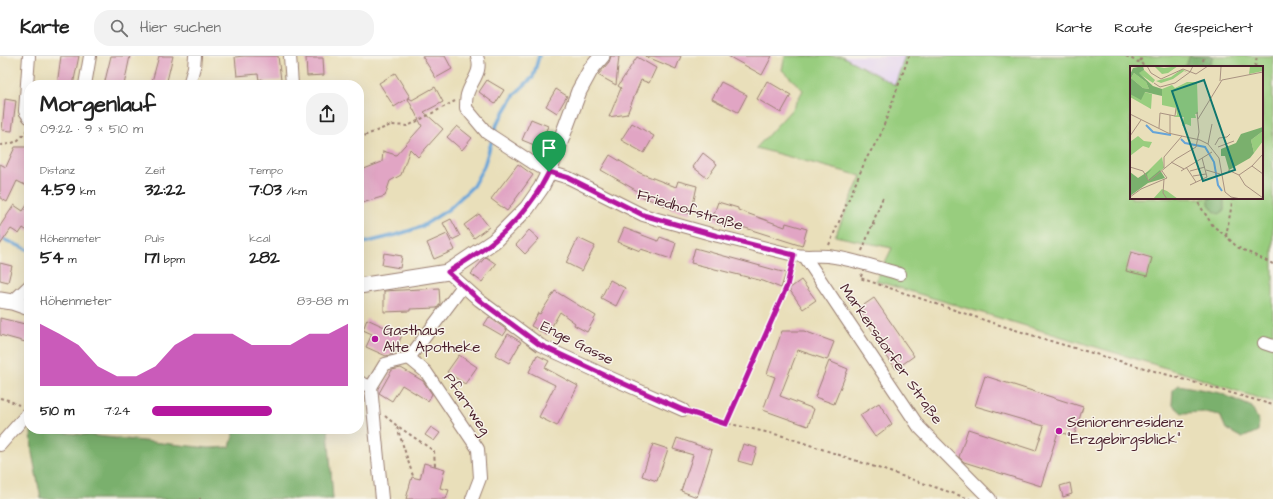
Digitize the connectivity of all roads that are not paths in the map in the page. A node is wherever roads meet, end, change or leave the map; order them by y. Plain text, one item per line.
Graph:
1 (30, 56) edge
2 (90, 56) edge
3 (196, 56) edge
4 (290, 56) edge
5 (477, 56) edge
6 (602, 56) edge
7 (28, 80) edge
8 (86, 80) edge
9 (190, 80) edge
10 (292, 80) edge
11 (549, 172) junction
12 (800, 256) junction
13 (448, 272) junction
14 (900, 274) dead end
15 (364, 285) edge
16 (463, 286) junction
17 (24, 289) edge
18 (6, 301) edge
19 (24, 306) edge
20 (409, 358) junction
21 (364, 384) edge
22 (371, 387) junction
23 (683, 410) road end
24 (24, 412) edge
25 (0, 445) edge
26 (382, 499) edge
27 (472, 499) edge
28 (990, 499) edge

1 - 7 street
2 - 8 street
3 - 9 street
4 - 10 street
5 - 11 street, Friedhofstraße
6 - 11 main road
11 - 12 street, Friedhofstraße
11 - 13 main road
12 - 14 street, Friedhofstraße
12 - 28 street, Markersdorfer Straße
13 - 15 main road
13 - 16 street, Enge Gasse
16 - 20 street
16 - 23 street, Enge Gasse
17 - 18 street
18 - 19 main road
20 - 22 street
20 - 27 street, Pfarrweg
21 - 22 street
22 - 26 street
24 - 25 street

